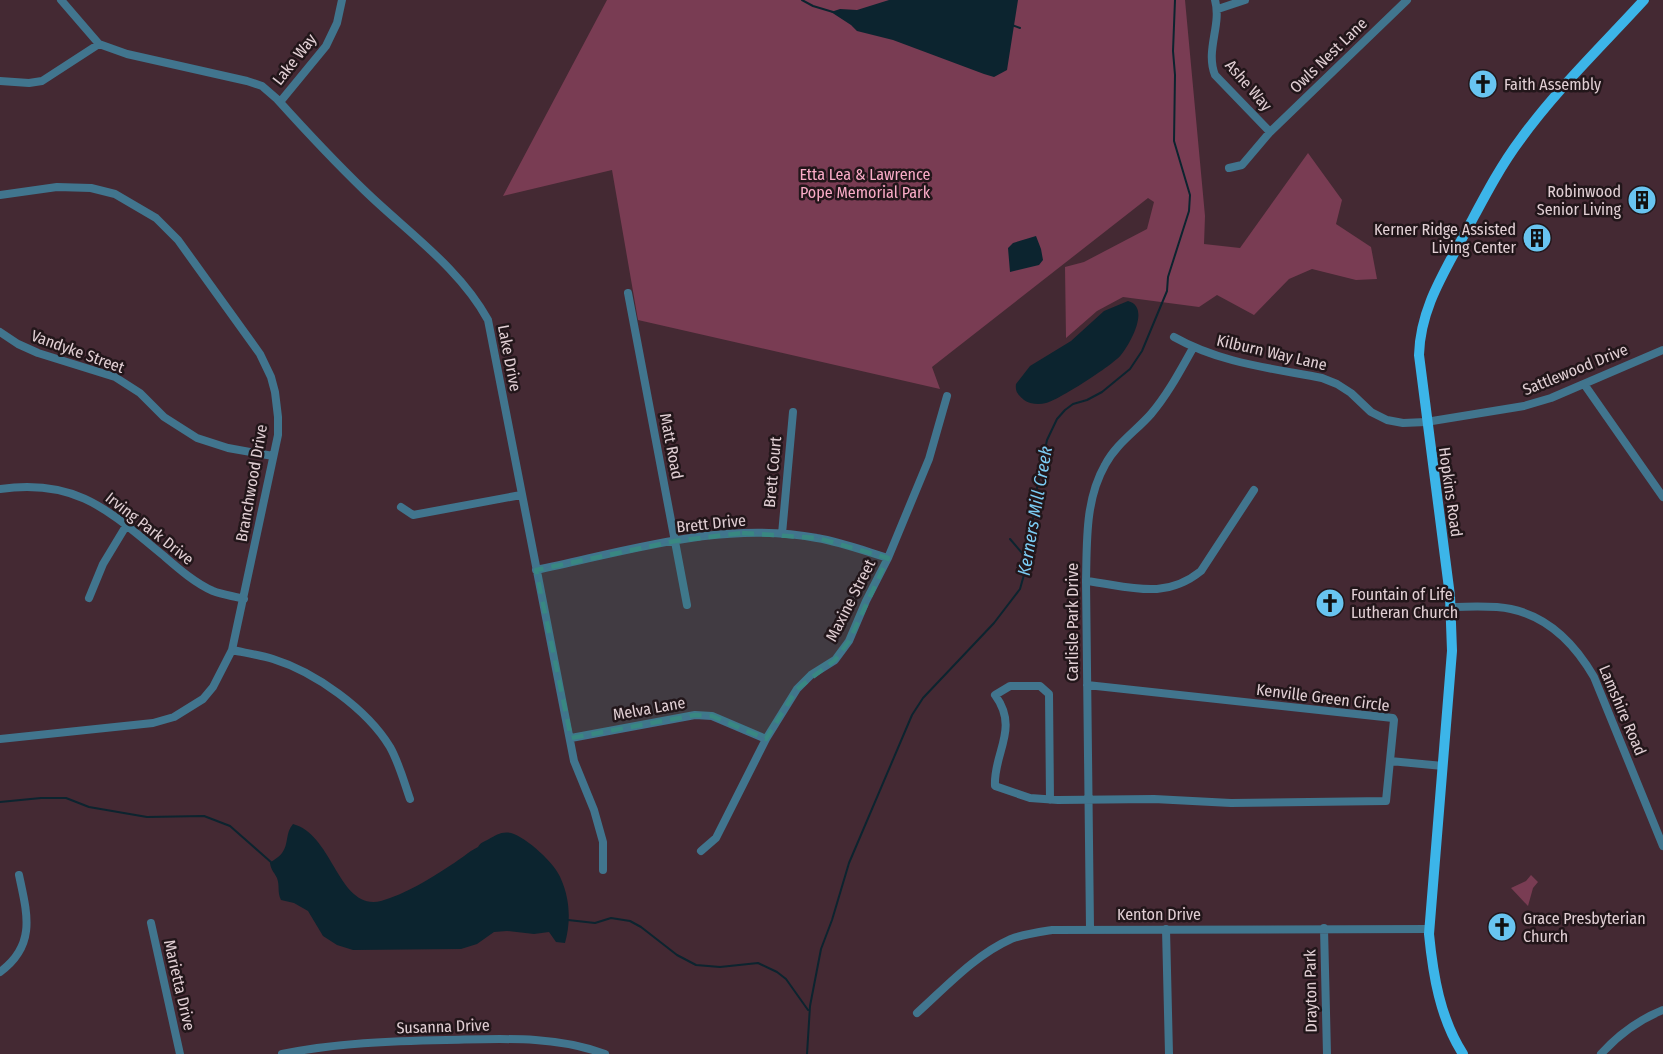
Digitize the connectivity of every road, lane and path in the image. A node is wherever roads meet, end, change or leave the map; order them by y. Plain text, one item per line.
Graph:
1 (61, 0) edge
2 (342, 0) edge
3 (1245, 0) edge
4 (1407, 0) edge
5 (1644, 0) edge
6 (1216, 5) edge
7 (99, 44) junction
8 (0, 81) edge
9 (280, 102) junction
10 (1270, 132) junction
11 (1229, 168) dead end
12 (0, 195) edge
13 (628, 293) dead end
14 (0, 332) edge
15 (1173, 337) dead end
16 (1193, 348) junction
17 (1663, 350) edge
18 (1584, 384) junction
19 (947, 396) dead end
20 (794, 412) dead end
21 (1426, 422) junction
22 (273, 456) junction
23 (0, 489) edge
24 (1254, 490) dead end
25 (521, 495) junction
26 (1663, 497) edge
27 (401, 507) dead end
28 (126, 525) junction
29 (782, 534) junction
30 (675, 541) junction
31 (888, 558) junction
32 (536, 570) junction
33 (1086, 581) junction
34 (89, 598) dead end
35 (244, 599) junction
36 (687, 605) dead end
37 (1450, 607) junction
38 (232, 650) junction
39 (1087, 685) junction
40 (571, 738) junction
41 (0, 739) edge
42 (766, 739) junction
43 (1390, 761) junction
44 (1443, 766) junction
45 (410, 799) dead end
46 (1050, 800) junction
47 (1089, 800) junction
48 (1663, 846) edge
49 (701, 851) dead end
50 (603, 870) dead end
51 (19, 875) dead end
52 (151, 923) dead end
53 (1090, 928) junction
54 (1324, 928) junction
55 (1166, 929) junction
56 (1429, 929) junction
57 (0, 972) edge
58 (1661, 1011) edge
59 (917, 1013) dead end
60 (180, 1054) edge
61 (282, 1054) edge
62 (605, 1054) edge
63 (1169, 1054) edge
64 (1327, 1054) edge
65 (1463, 1054) edge
66 (1601, 1054) edge

1 - 7 street, Lake Drive
2 - 9 street, Lake Way
3 - 6 street
4 - 10 street, Owls Nest Lane
5 - 21 main road, Hopkins Road
6 - 10 street, Ashe Way
7 - 8 street
7 - 9 street, Lake Drive
9 - 25 street, Lake Drive
10 - 11 street, Ashe Way
12 - 22 street, Branchwood Drive
13 - 30 street, Matt Road
14 - 22 street, Vandyke Street
15 - 16 street, Kilburn Way Lane
16 - 21 street, Kilburn Way Lane
16 - 33 street, Carlisle Park Drive
17 - 18 street, Sattlewood Drive
18 - 21 street, Sattlewood Drive
18 - 26 street
19 - 31 street, Maxine Street
20 - 29 street, Brett Court
21 - 37 main road, Hopkins Road
22 - 35 street, Branchwood Drive
23 - 28 street, Irving Park Drive
24 - 33 street
25 - 27 street
25 - 32 street, Lake Drive
28 - 34 street
28 - 35 street, Irving Park Drive
29 - 30 street, Brett Drive
29 - 31 street, Brett Drive
30 - 32 street, Brett Drive
30 - 36 street, Matt Road
31 - 42 street, Maxine Street
32 - 40 street, Lake Drive
33 - 39 street, Carlisle Park Drive
35 - 38 street, Branchwood Drive
37 - 44 main road, Hopkins Road
37 - 48 street, Lamshire Road
38 - 41 street, Branchwood Drive
38 - 45 street
39 - 43 street, Kenville Green Circle
39 - 47 street, Carlisle Park Drive
40 - 42 street, Melva Lane
40 - 50 street, Lake Drive
42 - 49 street, Maxine Street
43 - 44 street
43 - 47 street, Kenville Green Circle
44 - 56 main road, Hopkins Road
46 - 46 street
46 - 47 street
47 - 53 street, Carlisle Park Drive
51 - 57 street
52 - 60 street, Marietta Drive
53 - 55 street, Kenton Drive
53 - 59 street, Kenton Drive
54 - 55 street, Kenton Drive
54 - 56 street, Kenton Drive
54 - 64 street, Drayton Park
55 - 63 street
56 - 65 main road, Hopkins Road
58 - 66 street
61 - 62 street, Susanna Drive

